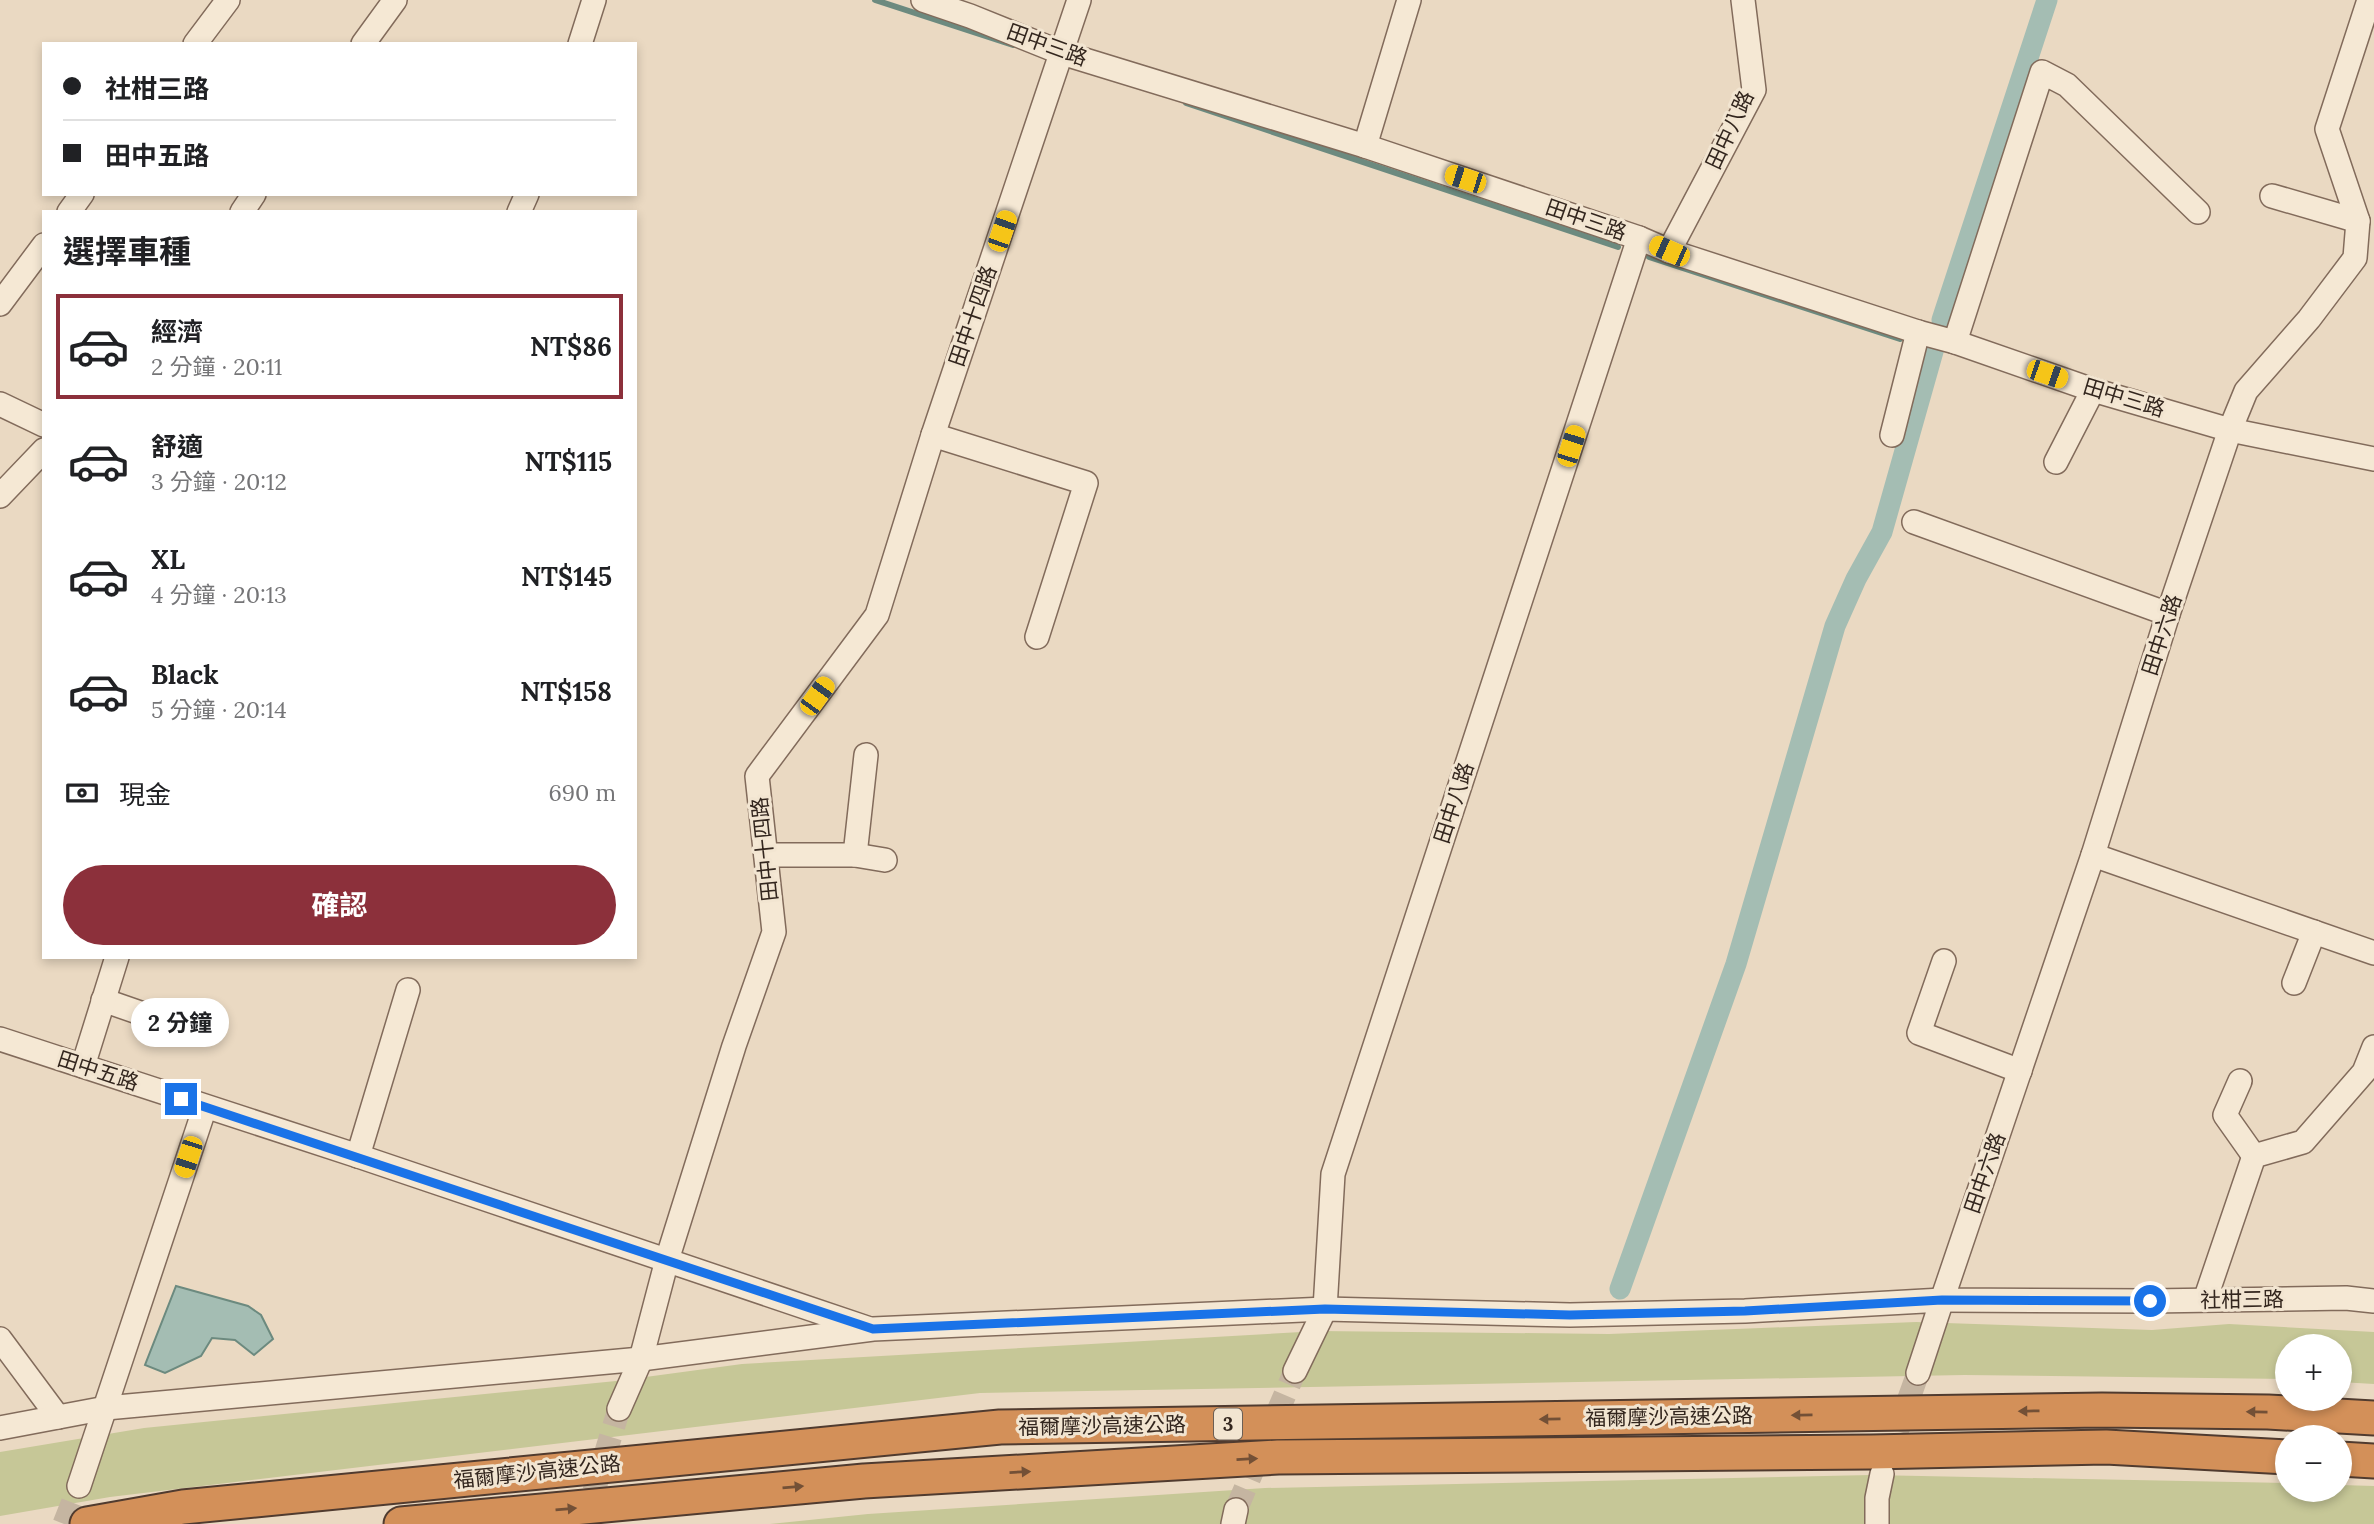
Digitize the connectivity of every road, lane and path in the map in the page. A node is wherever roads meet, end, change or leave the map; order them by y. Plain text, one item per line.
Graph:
1 (228, 0) edge
2 (395, 0) edge
3 (594, 0) edge
4 (923, 0) edge
5 (1079, 0) edge
6 (1409, 0) edge
7 (1742, 0) edge
8 (2369, 0) edge
9 (196, 42) edge
10 (364, 42) edge
11 (581, 42) edge
12 (1062, 52) junction
13 (1365, 146) junction
14 (2272, 197) dead end
15 (2198, 212) dead end
16 (2358, 220) junction
17 (1639, 238) junction
18 (42, 249) edge
19 (1669, 251) junction
20 (0, 304) edge
21 (1918, 332) junction
22 (1955, 342) junction
23 (2093, 390) junction
24 (0, 404) edge
25 (42, 424) edge
26 (2230, 430) junction
27 (933, 435) junction
28 (1892, 435) dead end
29 (42, 452) edge
30 (2374, 459) edge
31 (2056, 462) dead end
32 (0, 496) edge
33 (1914, 522) dead end
34 (2168, 614) junction
35 (1037, 637) dead end
36 (866, 755) dead end
37 (766, 855) junction
38 (855, 855) junction
39 (2093, 855) junction
40 (885, 860) dead end
41 (2314, 932) junction
42 (2374, 953) edge
43 (116, 959) edge
44 (1944, 961) dead end
45 (2294, 983) dead end
46 (408, 990) dead end
47 (103, 1000) junction
48 (175, 1025) dead end
49 (0, 1039) edge
50 (2374, 1047) edge
51 (83, 1066) junction
52 (2020, 1071) junction
53 (2240, 1081) dead end
54 (205, 1107) junction
55 (358, 1156) junction
56 (2254, 1156) junction
57 (667, 1260) junction
58 (2374, 1281) edge
59 (2346, 1298) junction
60 (1942, 1300) junction
61 (2205, 1300) junction
62 (2374, 1301) edge
63 (1325, 1309) junction
64 (873, 1329) junction
65 (0, 1339) edge
66 (641, 1359) junction
67 (1295, 1371) tunnel mouth
68 (1918, 1374) tunnel mouth
69 (106, 1408) junction
70 (619, 1409) tunnel mouth
71 (58, 1417) junction
72 (2374, 1418) edge
73 (0, 1428) edge
74 (2275, 1456) edge
75 (2352, 1460) edge
76 (2374, 1461) edge
77 (1882, 1474) tunnel mouth
78 (79, 1486) tunnel mouth
79 (87, 1524) edge
80 (401, 1524) edge
81 (1877, 1524) edge

1 - 9 street
2 - 10 street
3 - 11 street
4 - 12 street, 田中三路
5 - 12 street, 田中十四路
6 - 13 street
7 - 19 street, 田中八路
8 - 16 street, 田中六路
12 - 13 street, 田中三路
12 - 27 street, 田中十四路
13 - 17 street, 田中三路
14 - 16 street
15 - 22 street
16 - 26 street, 田中六路
17 - 19 street, 田中三路
17 - 63 street, 田中八路
18 - 20 street
19 - 21 street, 田中三路
21 - 22 street, 田中三路
21 - 28 street
22 - 23 street, 田中三路
23 - 26 street, 田中三路
23 - 31 street
24 - 25 street
26 - 30 street, 田中三路
26 - 34 street, 田中六路
27 - 35 street
27 - 37 street, 田中十四路
29 - 32 street
33 - 34 street
34 - 39 street, 田中六路
36 - 38 street
37 - 38 street
37 - 57 street, 田中十四路
38 - 40 street
39 - 41 street
39 - 52 street, 田中六路
41 - 42 street
41 - 45 street
43 - 47 street
44 - 52 street
46 - 55 street
47 - 48 street
47 - 51 street
49 - 51 street, 田中五路
50 - 56 street
51 - 54 street, 田中五路
52 - 60 street, 田中六路
53 - 56 street
54 - 55 street, 田中五路
54 - 69 street
55 - 57 street, 田中五路
56 - 61 street
57 - 64 street, 田中五路
57 - 66 street, 田中十四路
58 - 59 street
59 - 61 street, 社柑三路
59 - 62 street, 社柑三路
60 - 61 street, 社柑三路
60 - 63 street, 社柑三路
60 - 68 street, 田中六路
63 - 64 street, 社柑三路
63 - 67 street, 田中八路
64 - 66 street, 社柑三路
65 - 71 street
66 - 69 street, 社柑三路
66 - 70 street, 田中十四路
69 - 71 street, 社柑三路
69 - 78 street
71 - 73 street, 社柑三路
72 -> 79 highway, 福爾摩沙高速公路 / 3
80 -> 74 highway, 福爾摩沙高速公路 / 3
75 - 76 highway
77 - 81 street

